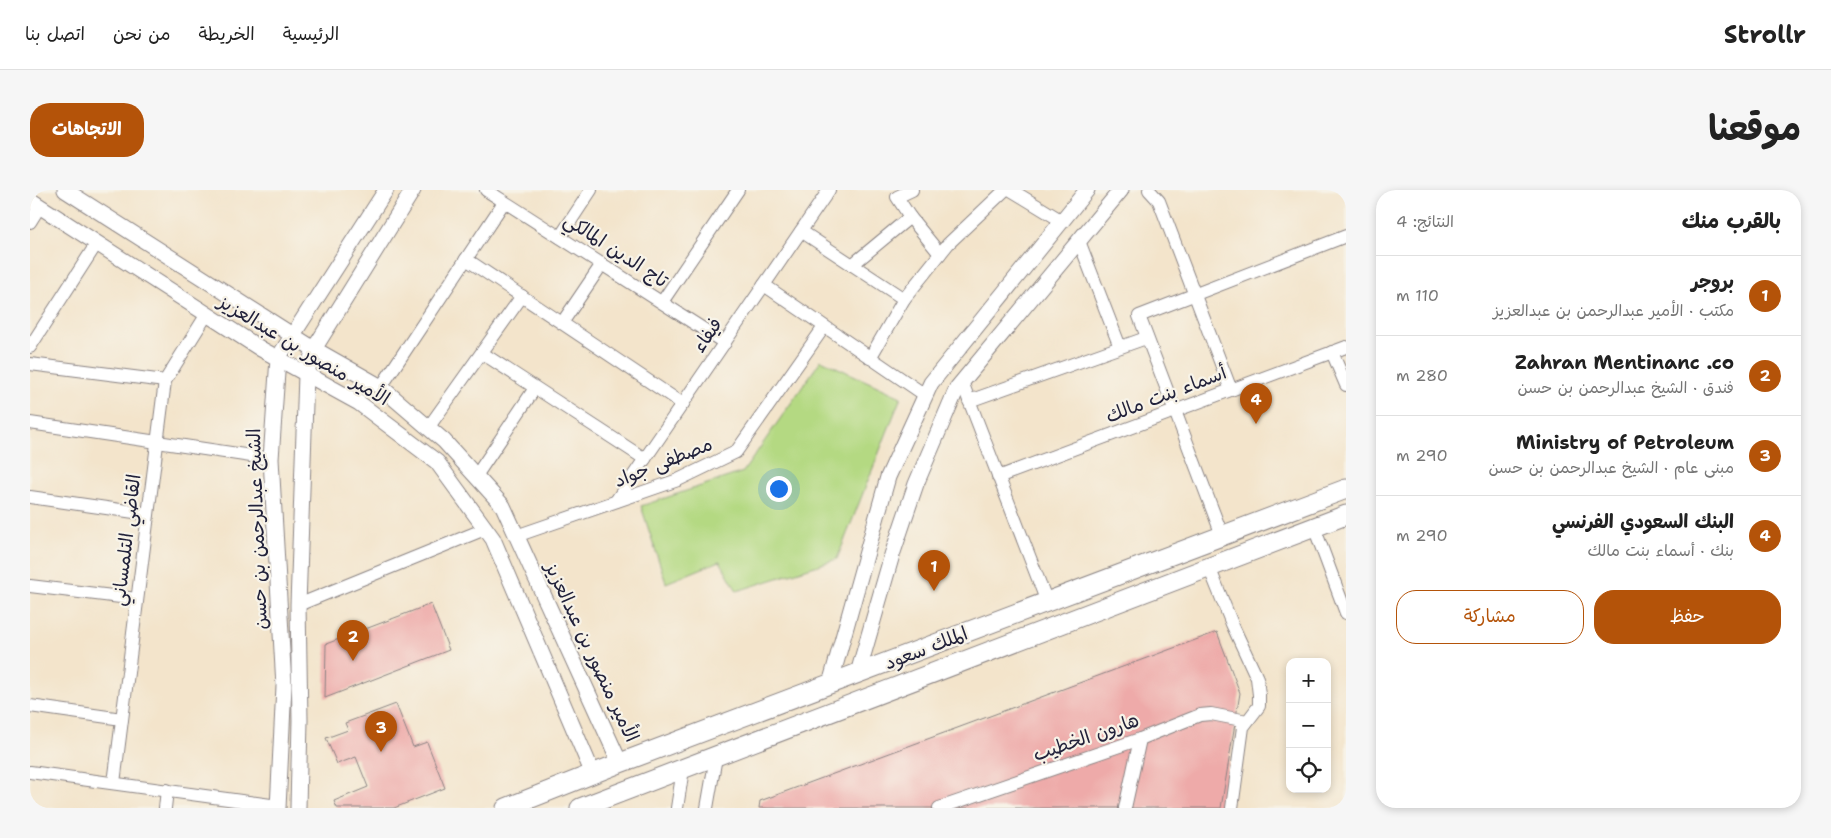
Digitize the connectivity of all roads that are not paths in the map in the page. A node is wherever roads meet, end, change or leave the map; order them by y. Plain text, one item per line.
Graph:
1 (65, 190) edge
2 (386, 190) edge
3 (413, 190) edge
4 (486, 190) edge
5 (591, 190) edge
6 (738, 190) edge
7 (829, 190) edge
8 (912, 190) edge
9 (1005, 190) edge
10 (1011, 190) edge
11 (1087, 190) edge
12 (1121, 190) edge
13 (1149, 190) edge
14 (504, 202) junction
15 (35, 203) edge
16 (910, 218) junction
17 (1062, 221) junction
18 (30, 222) edge
19 (801, 232) junction
20 (1346, 236) edge
21 (560, 237) junction
22 (1079, 241) junction
23 (97, 243) junction
24 (940, 254) junction
25 (466, 259) junction
26 (602, 264) junction
27 (852, 265) junction
28 (764, 285) junction
29 (1007, 291) junction
30 (1194, 294) junction
31 (522, 296) junction
32 (904, 299) junction
33 (662, 302) junction
34 (1024, 306) junction
35 (207, 314) junction
36 (562, 322) junction
37 (824, 327) junction
38 (294, 335) junction
39 (1146, 338) junction
40 (725, 343) junction
41 (30, 347) edge
42 (1120, 347) junction
43 (1346, 347) edge
44 (314, 348) junction
45 (1332, 352) junction
46 (482, 353) junction
47 (278, 358) junction
48 (870, 358) junction
49 (30, 364) edge
50 (306, 374) junction
51 (165, 381) junction
52 (962, 382) junction
53 (1346, 386) edge
54 (381, 388) junction
55 (535, 388) junction
56 (1231, 390) junction
57 (925, 396) junction
58 (969, 401) junction
59 (683, 404) junction
60 (1176, 411) junction
61 (30, 423) edge
62 (428, 428) junction
63 (157, 442) junction
64 (645, 459) junction
65 (271, 460) junction
66 (476, 476) junction
67 (998, 477) junction
68 (1346, 489) edge
69 (30, 497) edge
70 (616, 501) junction
71 (148, 514) junction
72 (1346, 515) edge
73 (1314, 527) junction
74 (485, 529) junction
75 (1222, 535) junction
76 (516, 536) junction
77 (1209, 567) junction
78 (30, 586) edge
79 (137, 599) junction
80 (1047, 602) junction
81 (298, 606) junction
82 (1346, 613) edge
83 (848, 625) junction
84 (870, 629) junction
85 (858, 673) junction
86 (830, 684) junction
87 (30, 706) edge
88 (122, 719) junction
89 (1247, 721) junction
90 (1140, 739) junction
91 (716, 757) junction
92 (620, 763) junction
93 (683, 769) junction
94 (30, 772) edge
95 (593, 774) junction
96 (114, 783) junction
97 (167, 790) junction
98 (278, 807) edge
99 (165, 808) edge
100 (298, 808) edge
101 (506, 808) edge
102 (580, 808) edge
103 (676, 808) edge
104 (707, 808) edge
105 (939, 808) edge
106 (1126, 808) edge
107 (1232, 808) edge

1 - 38 street, الأمير منصور بن عبدالعزيز
2 - 38 street
3 - 44 street, الشيخ عبدالرحمن بن حسن
4 - 14 street, تاج الدين المالكي
5 - 21 street
6 - 33 street
7 - 19 street, فيفاء
8 - 16 street
9 - 24 street
10 - 17 street
11 - 17 street
12 - 22 street
13 - 30 street
14 - 21 street, تاج الدين المالكي
14 - 25 street
15 - 18 street
15 - 23 street, الأمير منصور بن عبدالعزيز
16 - 24 street
16 - 27 street
17 - 29 street
19 - 27 street
19 - 28 street, فيفاء
20 - 30 street
21 - 26 street, تاج الدين المالكي
22 - 34 street
22 - 42 street
23 - 35 street, الأمير منصور بن عبدالعزيز
23 - 41 street
24 - 32 street
25 - 31 street
25 - 54 street
26 - 33 street, تاج الدين المالكي
26 - 36 street
27 - 32 street
28 - 37 street
28 - 40 street, فيفاء
29 - 34 street
29 - 57 street
30 - 39 street
30 - 56 street
31 - 36 street
31 - 46 street
32 - 48 street
33 - 40 street, تاج الدين المالكي
34 - 52 street
35 - 47 street, الأمير منصور بن عبدالعزيز
35 - 51 street, القاضي التلمساني
36 - 59 street
37 - 48 street
37 - 70 street, مصطفى جواد
38 - 44 street, الأمير منصور بن عبدالعزيز
38 - 47 street
39 - 42 street
39 - 60 street
40 - 59 street, فيفاء
42 - 58 street
43 - 45 street, أسماء بنت مالك
44 - 50 street, الشيخ عبدالرحمن بن حسن
44 - 54 street, الأمير منصور بن عبدالعزيز
45 - 53 street
45 - 56 street, أسماء بنت مالك
46 - 55 street
46 - 62 street
47 - 50 street, الأمير منصور بن عبدالعزيز
47 - 65 street, الشيخ عبدالرحمن بن حسن
48 - 57 street
49 - 51 street
50 - 74 street, الأمير منصور بن عبدالعزيز
50 - 81 street, الشيخ عبدالرحمن بن حسن
51 - 63 street, القاضي التلمساني
52 - 58 street
52 - 84 street
54 - 62 street, الأمير منصور بن عبدالعزيز
55 - 64 street
55 - 66 street
56 - 60 street, أسماء بنت مالك
57 - 83 street
58 - 67 street
59 - 64 street, فيفاء
60 - 67 street, أسماء بنت مالك
60 - 75 street
61 - 63 street
62 - 66 street, الأمير منصور بن عبدالعزيز
63 - 65 street
63 - 71 street, القاضي التلمساني
64 - 70 street, فيفاء
65 - 98 street, الشيخ عبدالرحمن بن حسن
66 - 76 street, الأمير منصور بن عبدالعزيز
67 - 80 street
68 - 75 main road, الملك سعود
69 - 71 street
70 - 76 street, مصطفى جواد
71 - 79 street, القاضي التلمساني
72 - 73 main road, الملك سعود
73 - 77 main road, الملك سعود
73 - 82 street
74 - 81 street
74 - 95 street, الأمير منصور بن عبدالعزيز
75 - 80 main road, الملك سعود
76 - 92 street, الأمير منصور بن عبدالعزيز
77 - 89 street
77 - 91 main road, الملك سعود
78 - 79 street
79 - 88 street, القاضي التلمساني
80 - 85 main road, الملك سعود
81 - 100 street, الشيخ عبدالرحمن بن حسن
83 - 84 street
83 - 86 street
84 - 85 street
85 - 86 main road, الملك سعود
86 - 92 main road, الملك سعود
87 - 88 street
88 - 96 street, القاضي التلمساني
89 - 90 street, هارون الخطيب
89 - 107 street
90 - 105 street, هارون الخطيب
90 - 106 street
91 - 93 main road, الملك سعود
91 - 104 street
92 - 95 main road, الملك سعود
93 - 102 main road, الملك سعود
93 - 103 street
94 - 96 street
95 - 101 main road, الملك سعود
96 - 97 street
97 - 98 street
97 - 99 street

